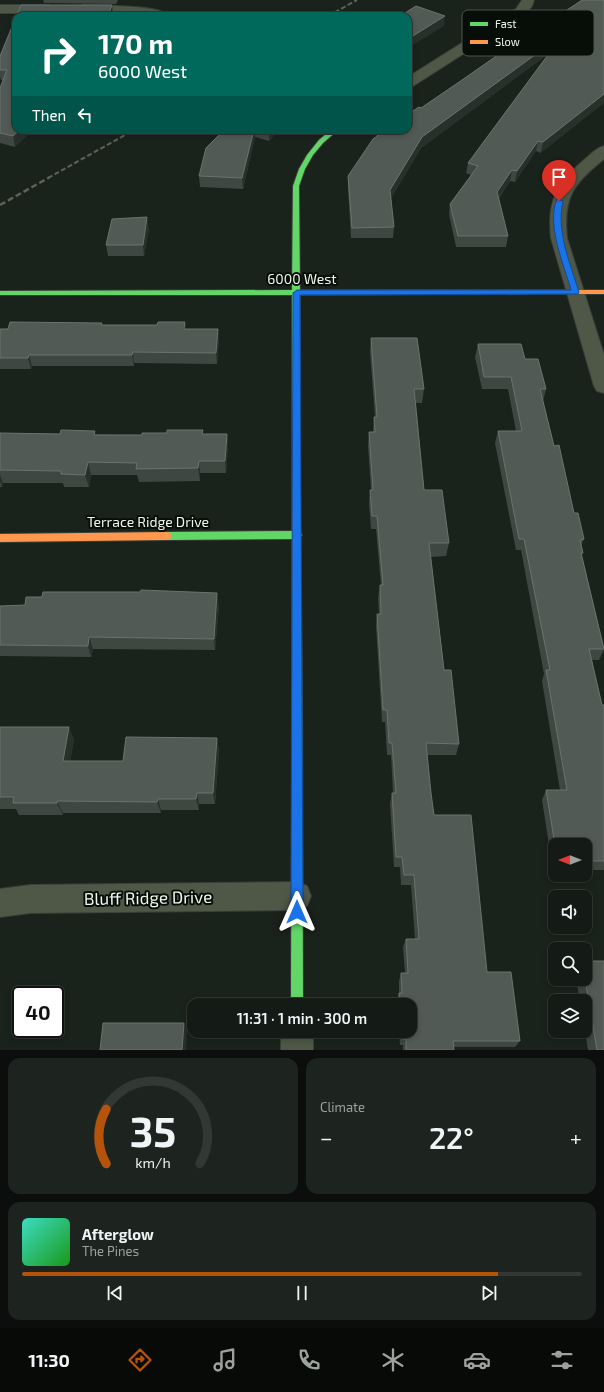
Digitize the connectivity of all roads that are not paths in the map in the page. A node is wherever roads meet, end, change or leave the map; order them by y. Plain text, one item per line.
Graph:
1 (528, 0) edge
2 (0, 9) edge
3 (522, 10) edge
4 (142, 12) edge
5 (462, 49) edge
6 (412, 80) edge
7 (330, 134) edge
8 (604, 151) edge
9 (576, 292) junction
10 (604, 292) edge
11 (0, 293) edge
12 (297, 293) junction
13 (604, 386) edge
14 (297, 535) junction
15 (0, 538) edge
16 (297, 896) junction
17 (0, 903) edge
18 (297, 998) edge
19 (297, 1038) edge
20 (297, 1050) edge

1 - 3 street
2 - 4 street
5 - 6 street
7 - 12 street
8 - 9 street
9 - 10 street, 6000 West
9 - 12 street, 6000 West
9 - 13 street
11 - 12 street, 6000 West
12 - 14 street
14 - 15 street, Terrace Ridge Drive
14 - 16 street
16 - 17 street, Bluff Ridge Drive
16 - 18 street
19 - 20 street

